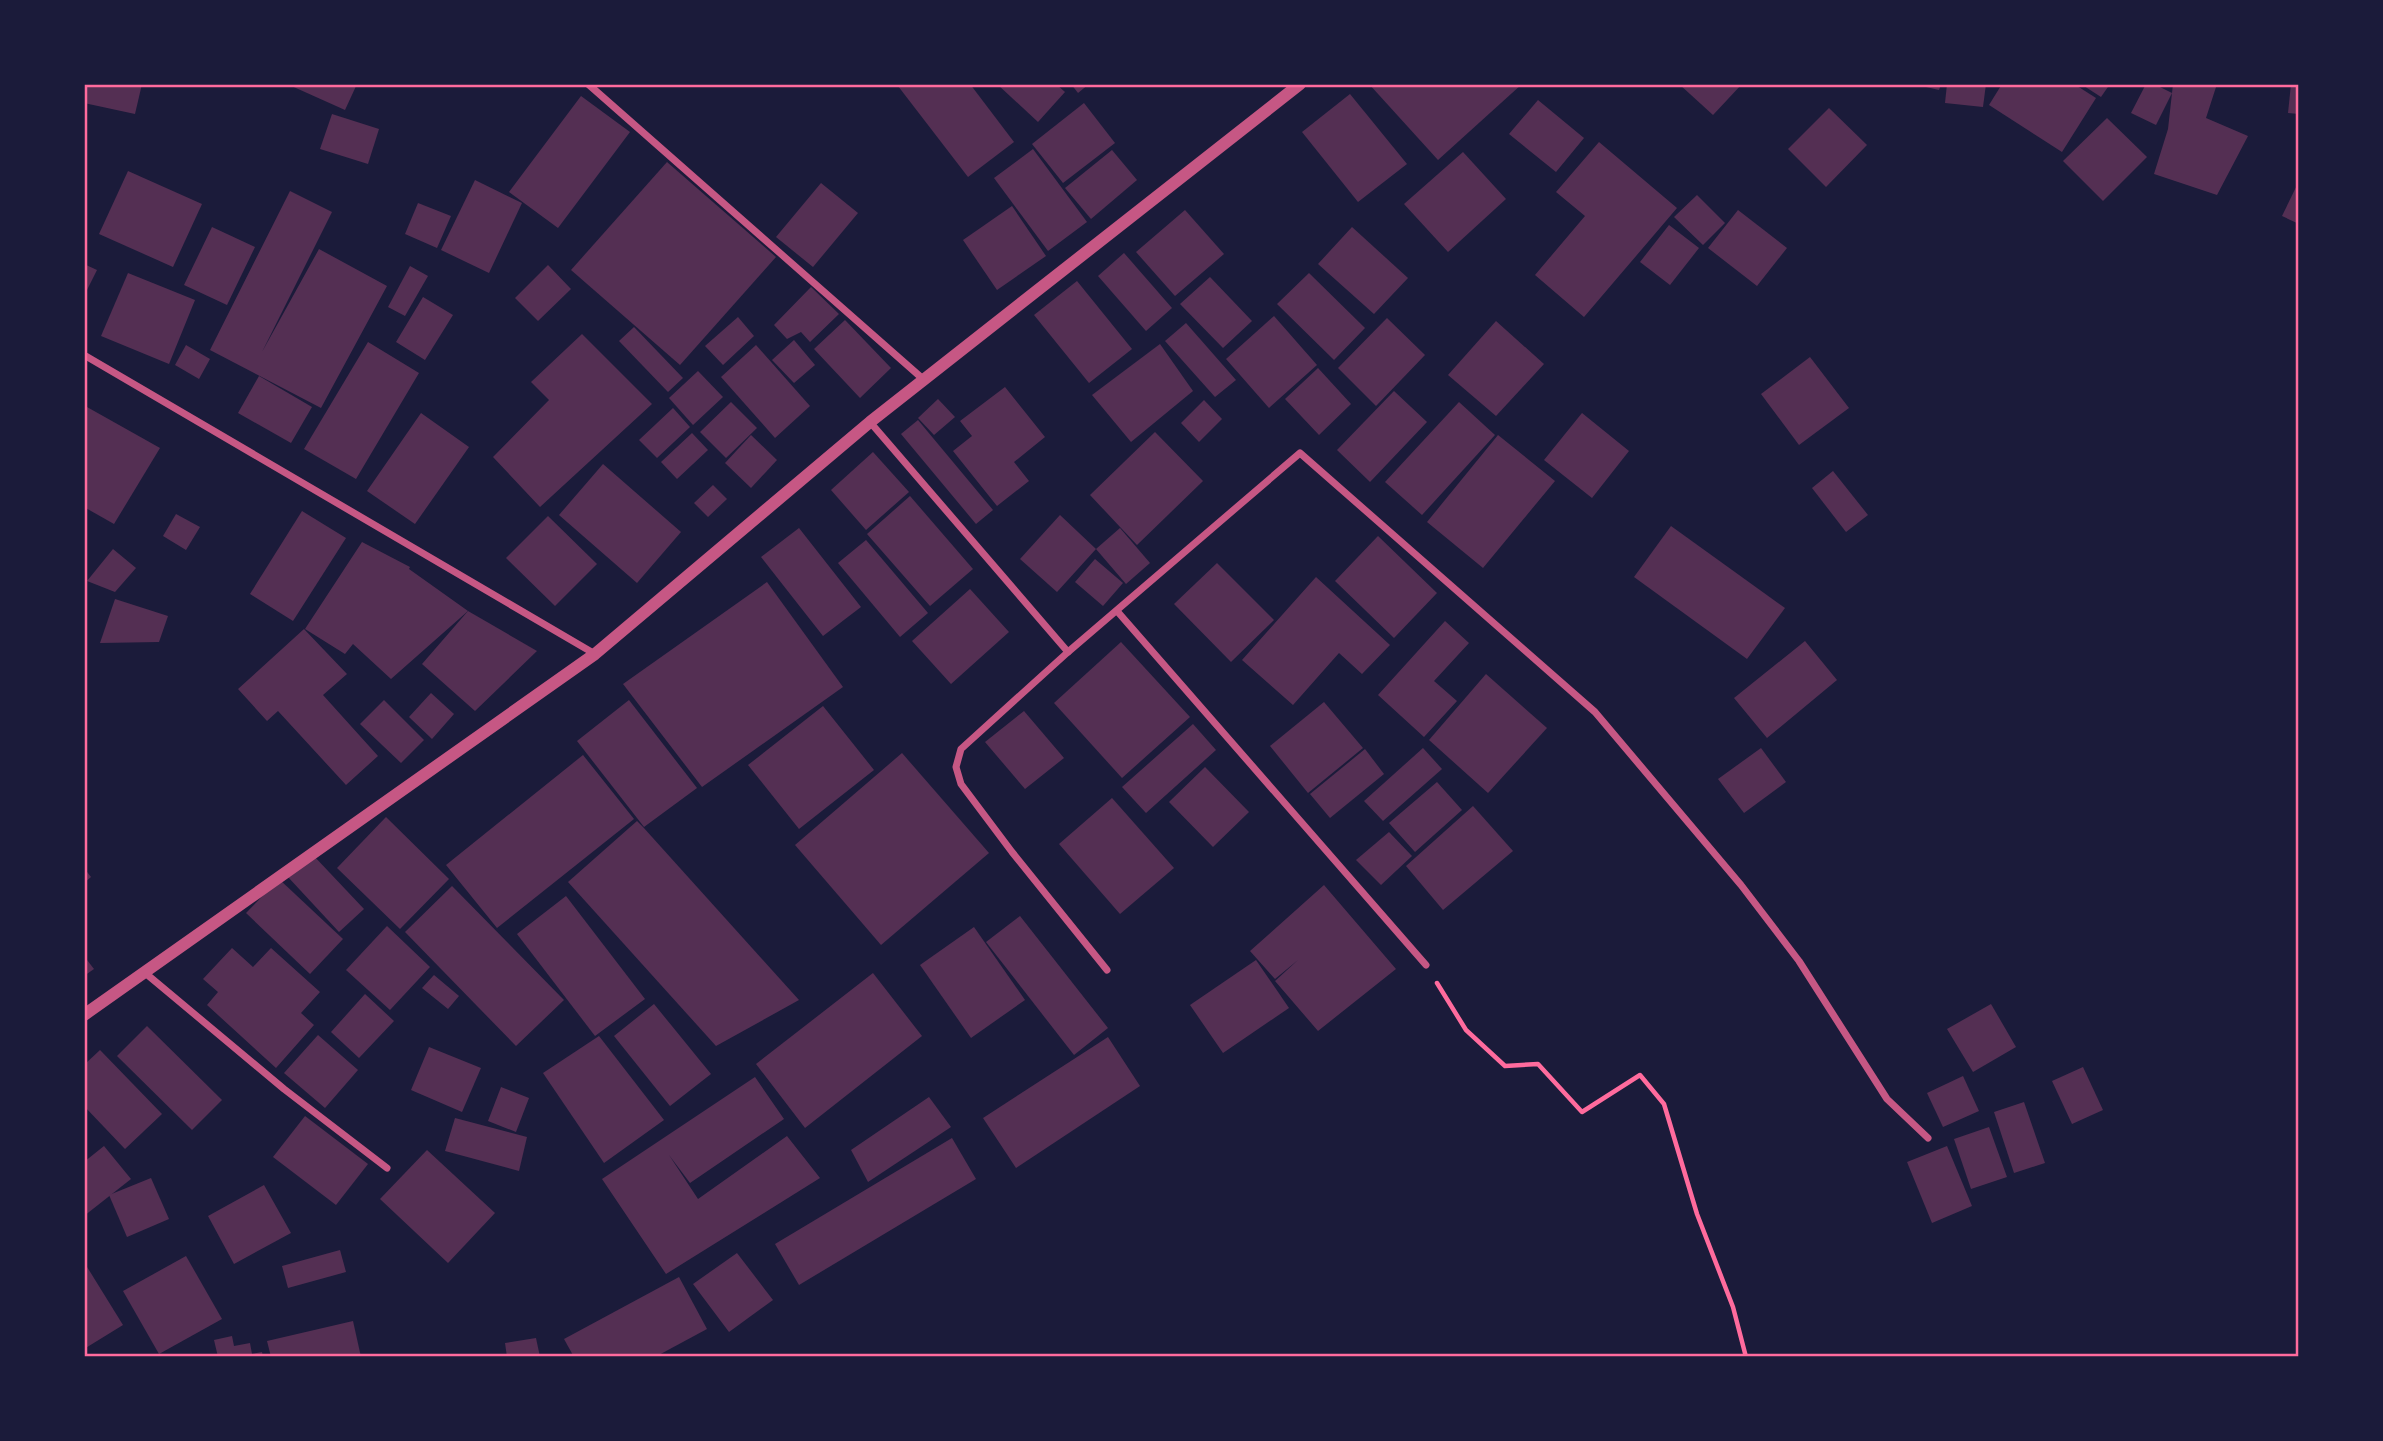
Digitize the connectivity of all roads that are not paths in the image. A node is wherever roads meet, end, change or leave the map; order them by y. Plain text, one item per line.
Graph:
1 (588, 84) edge
2 (1300, 84) edge
3 (84, 355) edge
4 (923, 379) junction
5 (870, 422) junction
6 (1117, 611) junction
7 (1068, 652) junction
8 (595, 654) junction
9 (1426, 965) road end
10 (1107, 970) dead end
11 (143, 972) junction
12 (84, 1014) edge
13 (1927, 1138) dead end
14 (387, 1168) dead end

1 - 4 street
2 - 4 street
3 - 8 street
4 - 5 street
5 - 7 street
5 - 8 street
6 - 7 street
6 - 9 street
6 - 13 street
7 - 10 street
8 - 11 street
11 - 12 street
11 - 14 street

